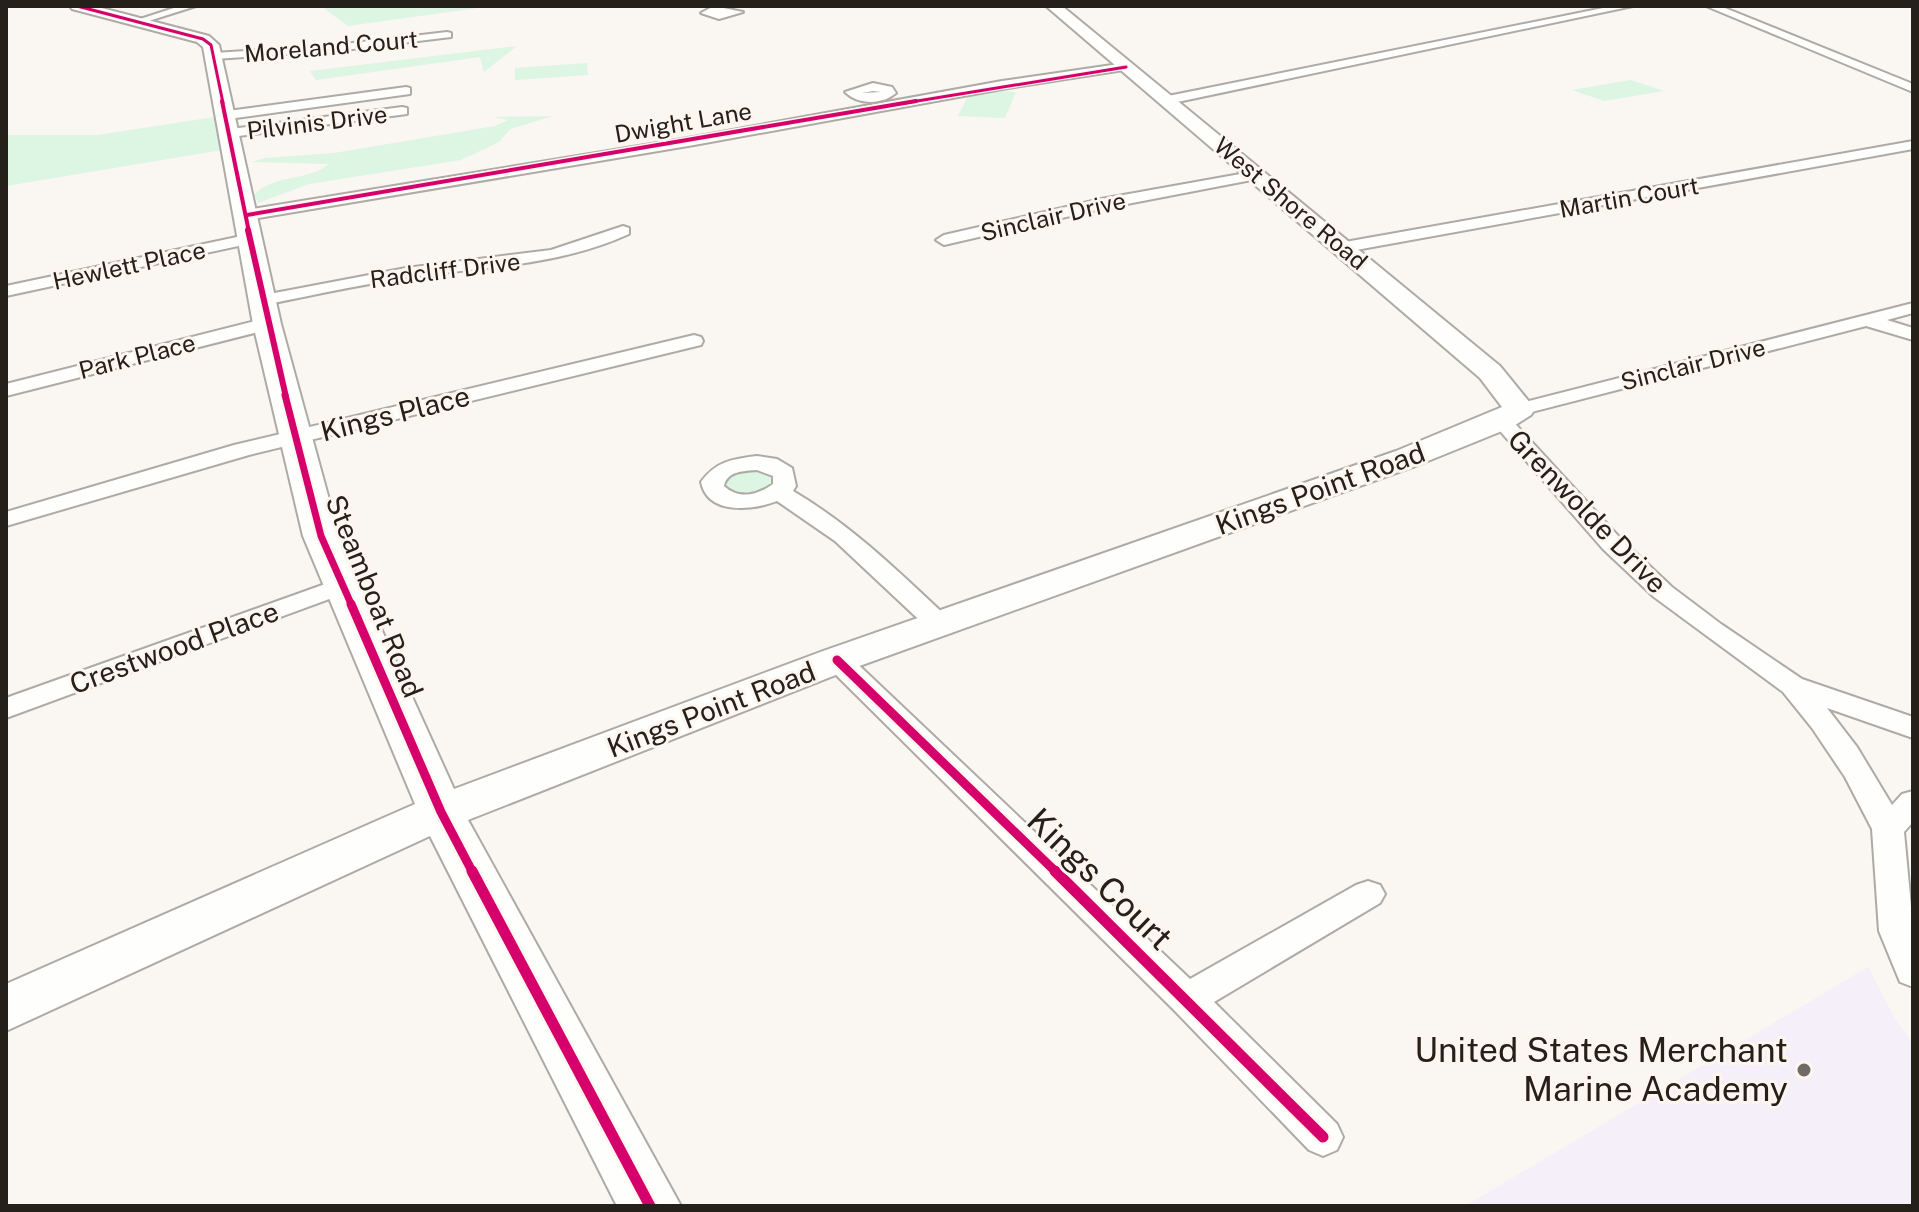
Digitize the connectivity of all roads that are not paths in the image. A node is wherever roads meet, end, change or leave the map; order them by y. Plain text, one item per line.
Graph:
1 (77, 6) edge
2 (191, 6) edge
3 (1053, 6) edge
4 (1628, 6) edge
5 (1711, 6) edge
6 (136, 22) junction
7 (447, 35) dead end
8 (215, 56) junction
9 (1121, 62) junction
10 (992, 73) dead end
11 (1913, 88) edge
12 (406, 91) dead end
13 (1168, 100) junction
14 (402, 111) dead end
15 (230, 124) junction
16 (1913, 145) edge
17 (1257, 175) junction
18 (249, 227) junction
19 (623, 231) dead end
20 (944, 240) dead end
21 (1345, 247) junction
22 (6, 291) edge
23 (1913, 308) edge
24 (266, 312) junction
25 (1867, 320) junction
26 (1913, 334) edge
27 (694, 341) dead end
28 (6, 390) edge
29 (1510, 415) junction
30 (294, 438) junction
31 (779, 493) dead end
32 (6, 519) edge
33 (342, 586) junction
34 (939, 624) junction
35 (837, 660) junction
36 (1792, 685) junction
37 (6, 708) edge
38 (1913, 728) edge
39 (1913, 802) edge
40 (441, 812) junction
41 (1888, 829) junction
42 (1368, 894) dead end
43 (1913, 972) edge
44 (1187, 999) junction
45 (6, 1008) edge
46 (1323, 1137) dead end
47 (650, 1206) edge

1 - 6 main road
2 - 6 street
3 - 9 main road, West Shore Road
4 - 13 street
5 - 11 street
6 - 8 main road
7 - 8 street, Moreland Court
8 - 15 main road, Steamboat Road
9 - 10 street
9 - 13 main road, West Shore Road
9 - 18 street, Dwight Lane
12 - 15 street
13 - 17 main road, West Shore Road
14 - 15 street, Pilvinis Drive
15 - 18 main road, Steamboat Road
16 - 21 street, Martin Court
17 - 20 street, Sinclair Drive
17 - 21 main road, West Shore Road
18 - 22 street, Hewlett Place
18 - 24 main road, Steamboat Road
19 - 24 street, Radcliff Drive
21 - 29 main road, West Shore Road
23 - 25 street, Sinclair Drive
24 - 28 street, Park Place
24 - 30 main road, Steamboat Road
25 - 26 street
25 - 29 street, Sinclair Drive
27 - 30 street, Kings Place
29 - 34 main road, Kings Point Road
29 - 36 street, Grenwolde Drive
30 - 32 street, Kings Place
30 - 33 main road, Steamboat Road
31 - 34 street
33 - 37 street, Crestwood Place
33 - 40 main road, Steamboat Road
34 - 35 main road, Kings Point Road
35 - 40 main road, Kings Point Road
35 - 44 street, Kings Court
36 - 38 street, Grenwolde Drive
36 - 41 street, Grenwolde Drive
39 - 41 street
40 - 45 main road, Kings Point Road
40 - 47 main road, Steamboat Road
41 - 43 street, Grenwolde Drive
42 - 44 street
44 - 46 street, Kings Court

